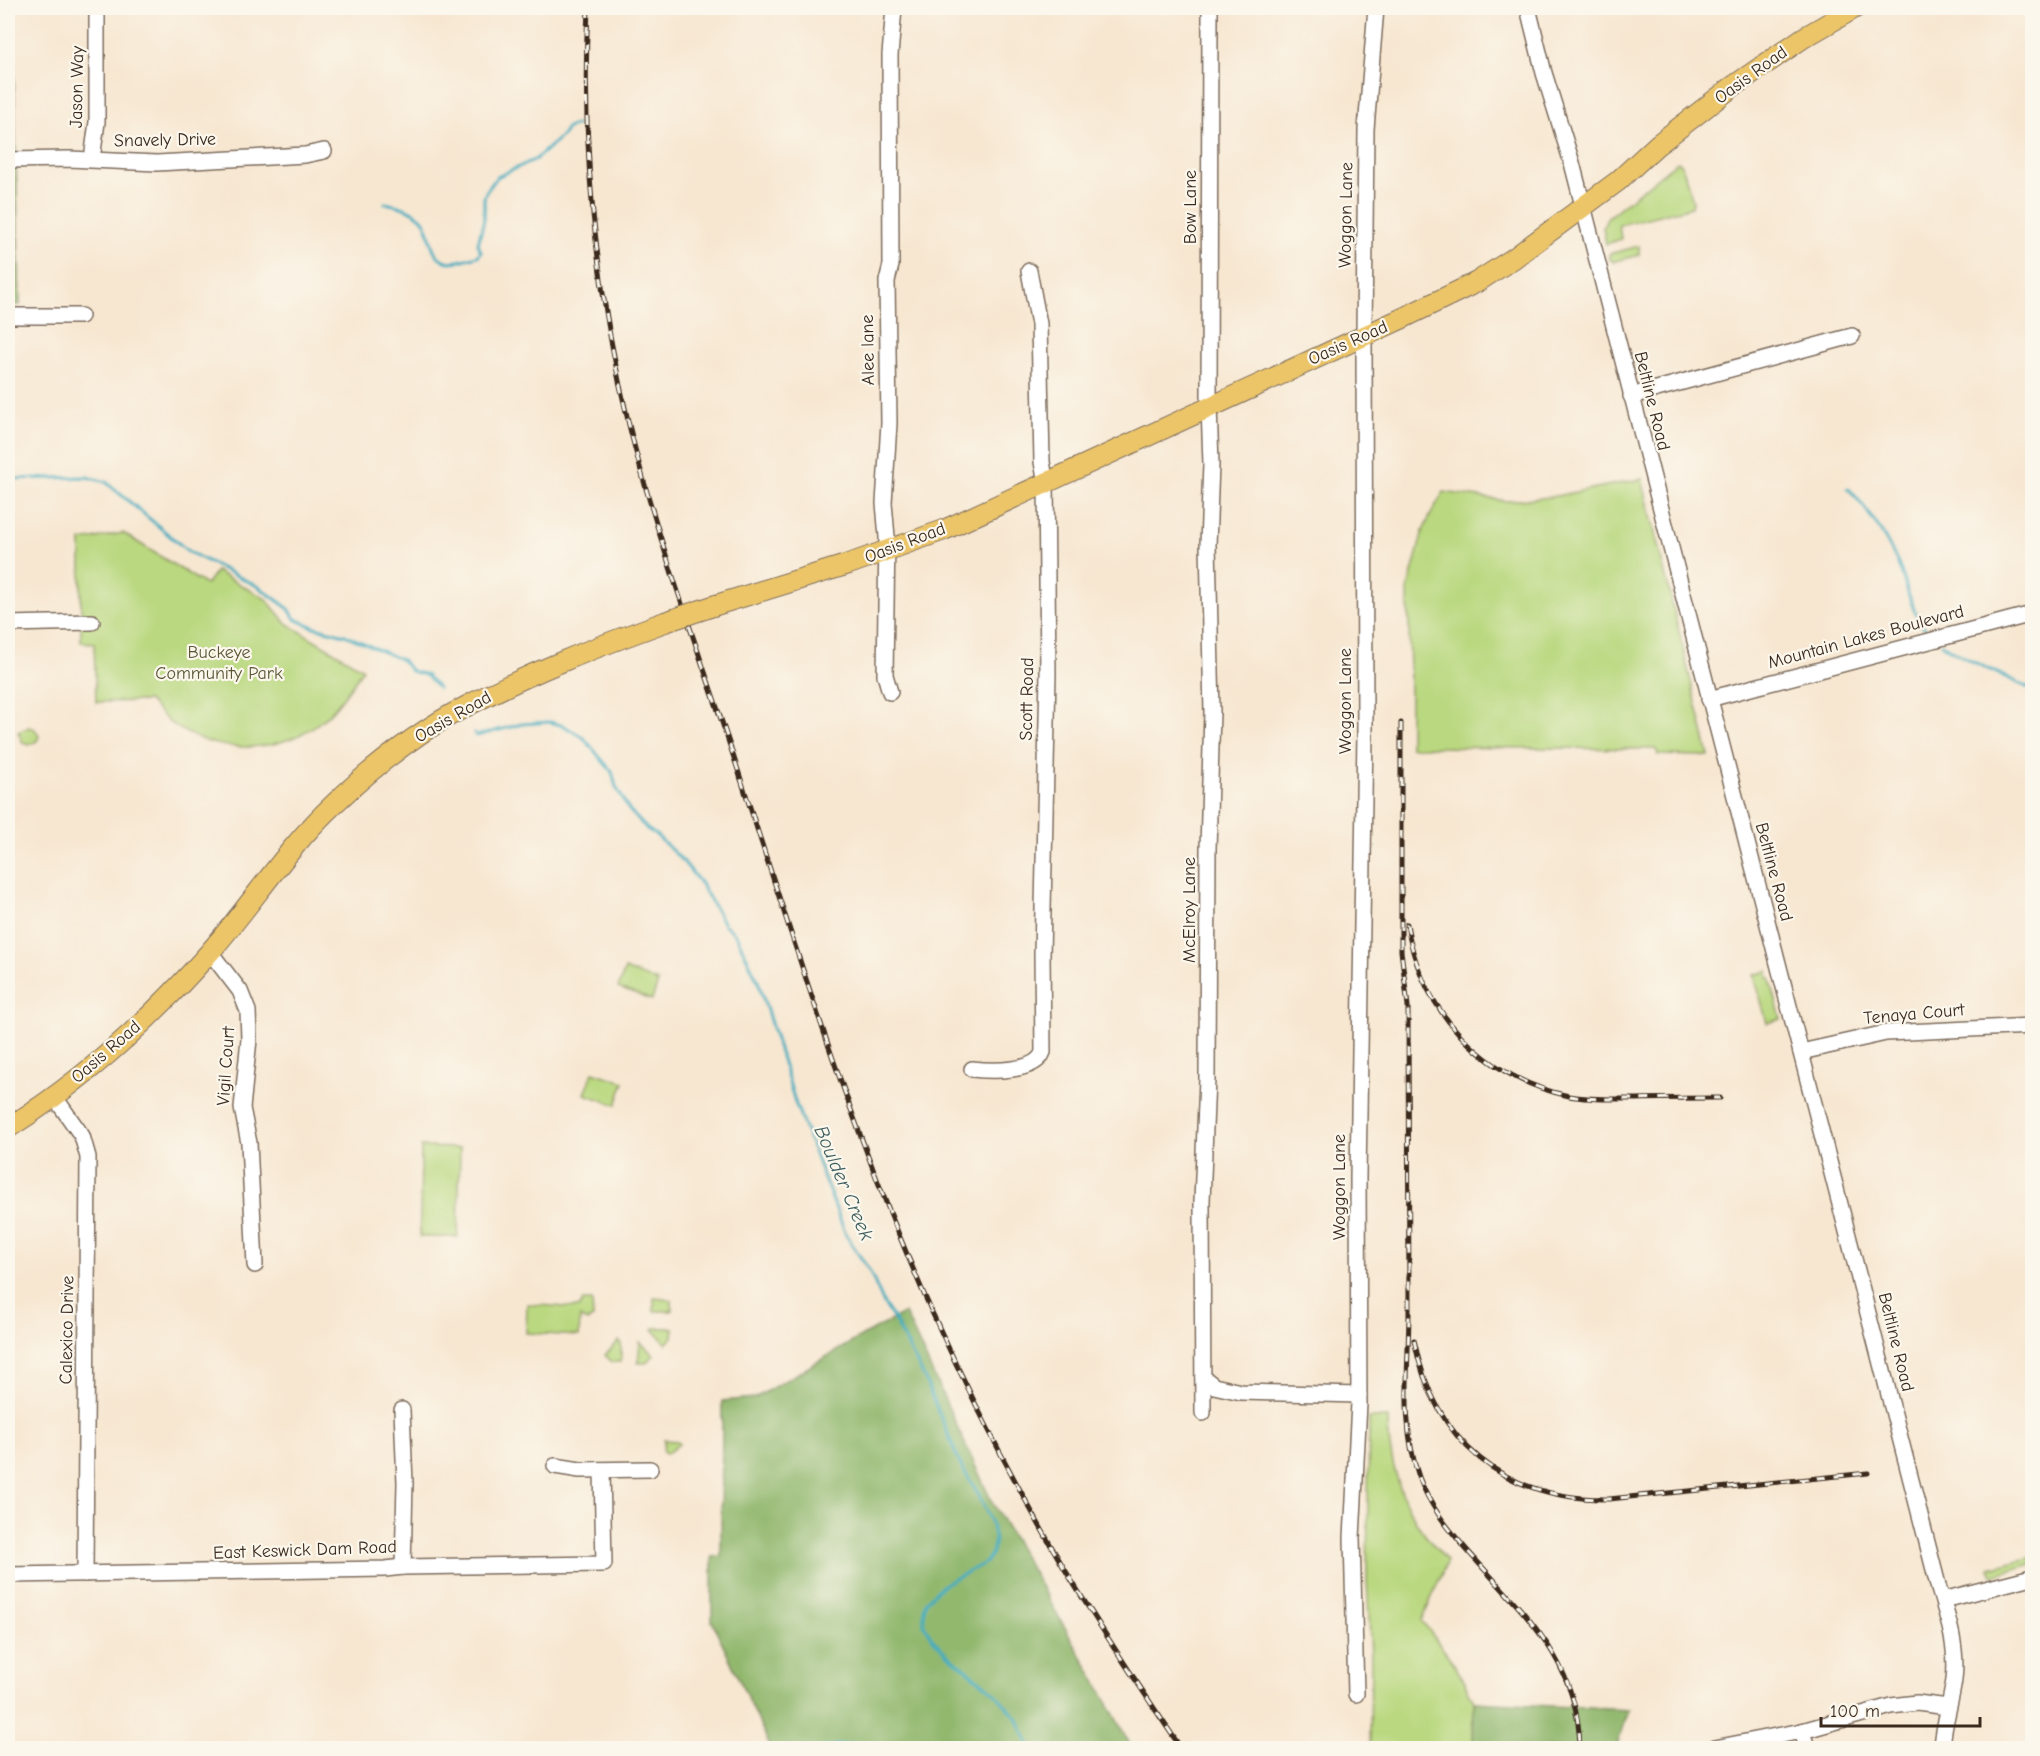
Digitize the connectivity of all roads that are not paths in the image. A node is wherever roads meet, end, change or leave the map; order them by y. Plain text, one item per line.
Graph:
1 (894, 8) edge
2 (1210, 8) edge
3 (1376, 8) edge
4 (1528, 8) edge
5 (1855, 8) edge
6 (97, 16) dead end
7 (324, 152) dead end
8 (92, 159) junction
9 (8, 160) edge
10 (1583, 207) junction
11 (1029, 271) dead end
12 (8, 316) edge
13 (81, 316) dead end
14 (1364, 335) junction
15 (1852, 336) dead end
16 (1631, 396) junction
17 (1209, 406) junction
18 (1046, 483) junction
19 (886, 552) junction
20 (2032, 614) edge
21 (92, 622) dead end
22 (8, 624) edge
23 (890, 692) dead end
24 (1709, 699) junction
25 (210, 952) junction
26 (2032, 1026) edge
27 (1801, 1052) junction
28 (972, 1069) dead end
29 (54, 1096) junction
30 (8, 1128) edge
31 (255, 1265) dead end
32 (1203, 1377) junction
33 (1359, 1395) junction
34 (402, 1410) dead end
35 (1203, 1413) dead end
36 (555, 1466) dead end
37 (650, 1469) dead end
38 (602, 1470) junction
39 (404, 1567) junction
40 (85, 1574) junction
41 (8, 1575) edge
42 (2032, 1577) edge
43 (1943, 1600) junction
44 (1356, 1694) dead end
45 (1948, 1707) junction
46 (1802, 1731) junction
47 (1715, 1749) edge
48 (1807, 1749) edge
49 (1942, 1749) edge

1 - 19 street, Alee lane
2 - 17 street, Bow Lane
3 - 14 street, Woggon Lane
4 - 10 street, Beltline Road
5 - 10 main road, Oasis Road
6 - 8 street, Jason Way
7 - 8 street, Snavely Drive
8 - 9 street, Snavely Drive
10 - 14 main road, Oasis Road
10 - 16 street, Beltline Road
11 - 18 street, Scott Road
12 - 13 street
14 - 17 main road, Oasis Road
14 - 33 street, Woggon Lane
15 - 16 street
16 - 24 street, Beltline Road
17 - 18 main road, Oasis Road
17 - 32 street, McElroy Lane
18 - 19 main road, Oasis Road
18 - 28 street, Scott Road
19 - 23 street, Alee lane
19 - 25 main road, Oasis Road, bridge
20 - 24 street, Mountain Lakes Boulevard
21 - 22 street
24 - 27 street, Beltline Road
25 - 29 main road, Oasis Road
25 - 31 street, Vigil Court
26 - 27 street, Tenaya Court
27 - 43 street, Beltline Road
29 - 30 main road, Oasis Road
29 - 40 street, Calexico Drive
32 - 33 street
32 - 35 street, McElroy Lane
33 - 44 street, Woggon Lane
34 - 39 street
36 - 38 street
37 - 38 street
38 - 39 street, East Keswick Dam Road
39 - 40 street, East Keswick Dam Road
40 - 41 street, East Keswick Dam Road
42 - 43 street
43 - 45 street, Beltline Road
45 - 46 street
45 - 49 street, Beltline Road
46 - 47 street
46 - 48 street

